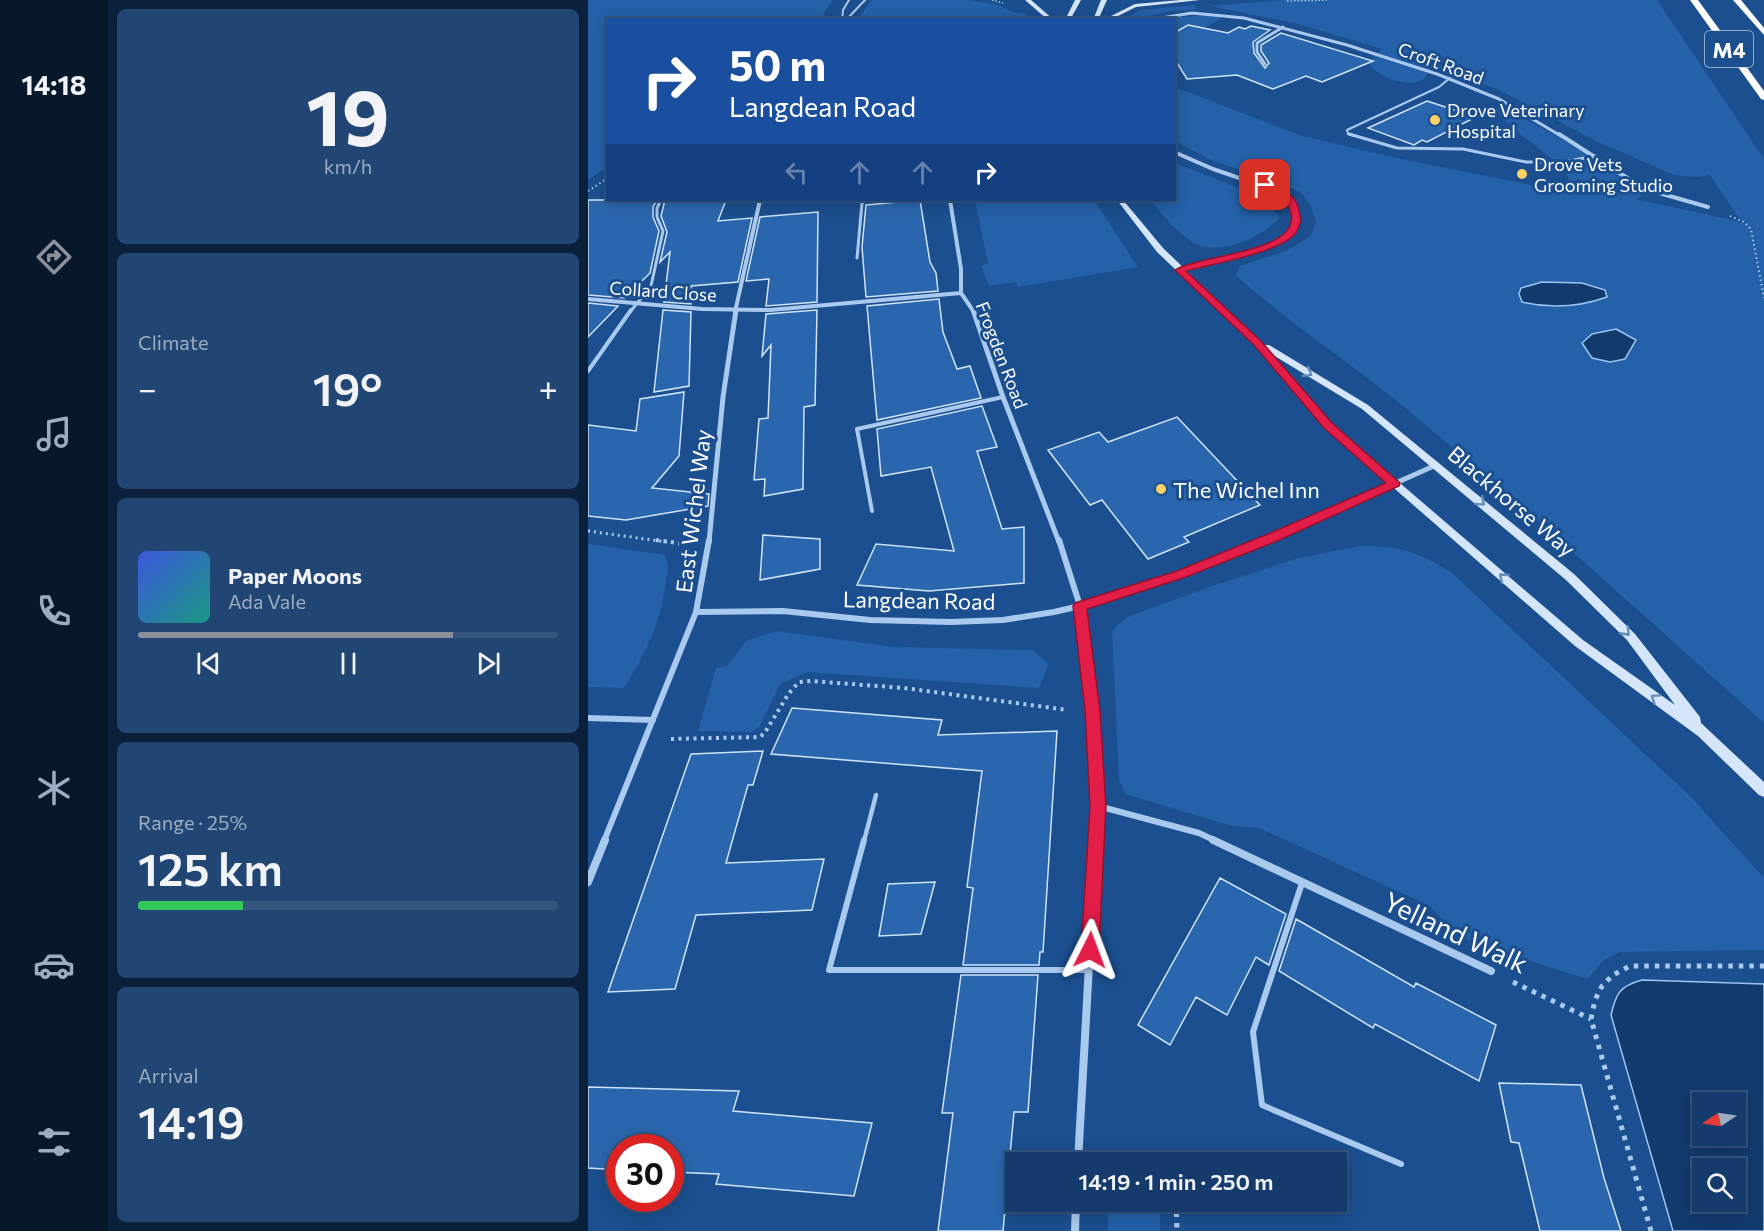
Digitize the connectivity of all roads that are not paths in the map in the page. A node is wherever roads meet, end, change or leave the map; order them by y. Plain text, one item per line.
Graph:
1 (849, 0) edge
2 (865, 0) edge
3 (1028, 0) edge
4 (1078, 0) edge
5 (1104, 0) edge
6 (1197, 0) edge
7 (1694, 0) edge
8 (1737, 0) edge
9 (844, 18) edge
10 (846, 18) edge
11 (1050, 18) edge
12 (1068, 18) edge
13 (1096, 18) edge
14 (1109, 18) edge
15 (1158, 18) edge
16 (1283, 27) junction
17 (1764, 33) edge
18 (1265, 64) dead end
19 (1450, 78) junction
20 (1764, 97) edge
21 (1176, 153) edge
22 (1595, 156) junction
23 (660, 201) edge
24 (760, 201) edge
25 (865, 201) edge
26 (950, 201) edge
27 (1121, 201) edge
28 (1708, 207) road end
29 (857, 258) dead end
30 (1180, 270) junction
31 (961, 293) junction
32 (588, 299) edge
33 (636, 303) junction
34 (736, 310) junction
35 (1258, 343) junction
36 (588, 371) edge
37 (1003, 397) junction
38 (1436, 465) junction
39 (1394, 483) junction
40 (872, 512) dead end
41 (1080, 606) junction
42 (696, 612) junction
43 (588, 718) edge
44 (653, 720) junction
45 (1703, 732) junction
46 (1764, 791) edge
47 (876, 795) dead end
48 (1098, 806) junction
49 (588, 882) edge
50 (1302, 883) junction
51 (1089, 970) junction
52 (1491, 971) road end
53 (1079, 1152) edge
54 (1401, 1164) dead end
55 (1076, 1212) edge
56 (1075, 1231) edge

1 - 9 lane
2 - 10 lane
3 - 11 main road
4 - 12 main road
5 - 13 main road
6 - 14 main road
7 - 20 highway, M4
8 - 17 highway, M4
15 - 16 street, Croft Road
16 - 18 street
16 - 19 street, Croft Road
19 - 22 street, Croft Road
19 - 22 lane
21 - 30 street
22 - 28 street, Croft Road
23 - 33 lane
24 - 34 street, East Wichel Way
25 - 29 lane
26 - 31 street
27 - 30 main road, Blackhorse Way
30 - 35 main road, Blackhorse Way
31 - 34 street, Frogden Road
31 - 37 street, Frogden Road
32 - 33 street, Collard Close
33 - 34 street, Collard Close
33 - 36 lane
34 - 42 street, East Wichel Way
35 -> 38 main road, Blackhorse Way
35 - 39 main road, Blackhorse Way
37 - 40 lane
37 - 41 street, Frogden Road
38 - 39 street, Langdean Road
38 -> 45 main road, Blackhorse Way
39 - 41 street, Langdean Road
45 -> 39 main road, Blackhorse Way
41 - 42 street, Langdean Road
41 - 48 street, Frogden Road
42 - 44 street, East Wichel Way
43 - 44 street
44 - 49 street, East Wichel Way
45 - 46 main road, Blackhorse Way
47 - 51 lane
48 - 50 street, Yelland Walk
48 - 51 street, Frogden Road
50 - 52 street, Yelland Walk
50 - 54 lane
51 - 53 street, Frogden Road
55 - 56 street

